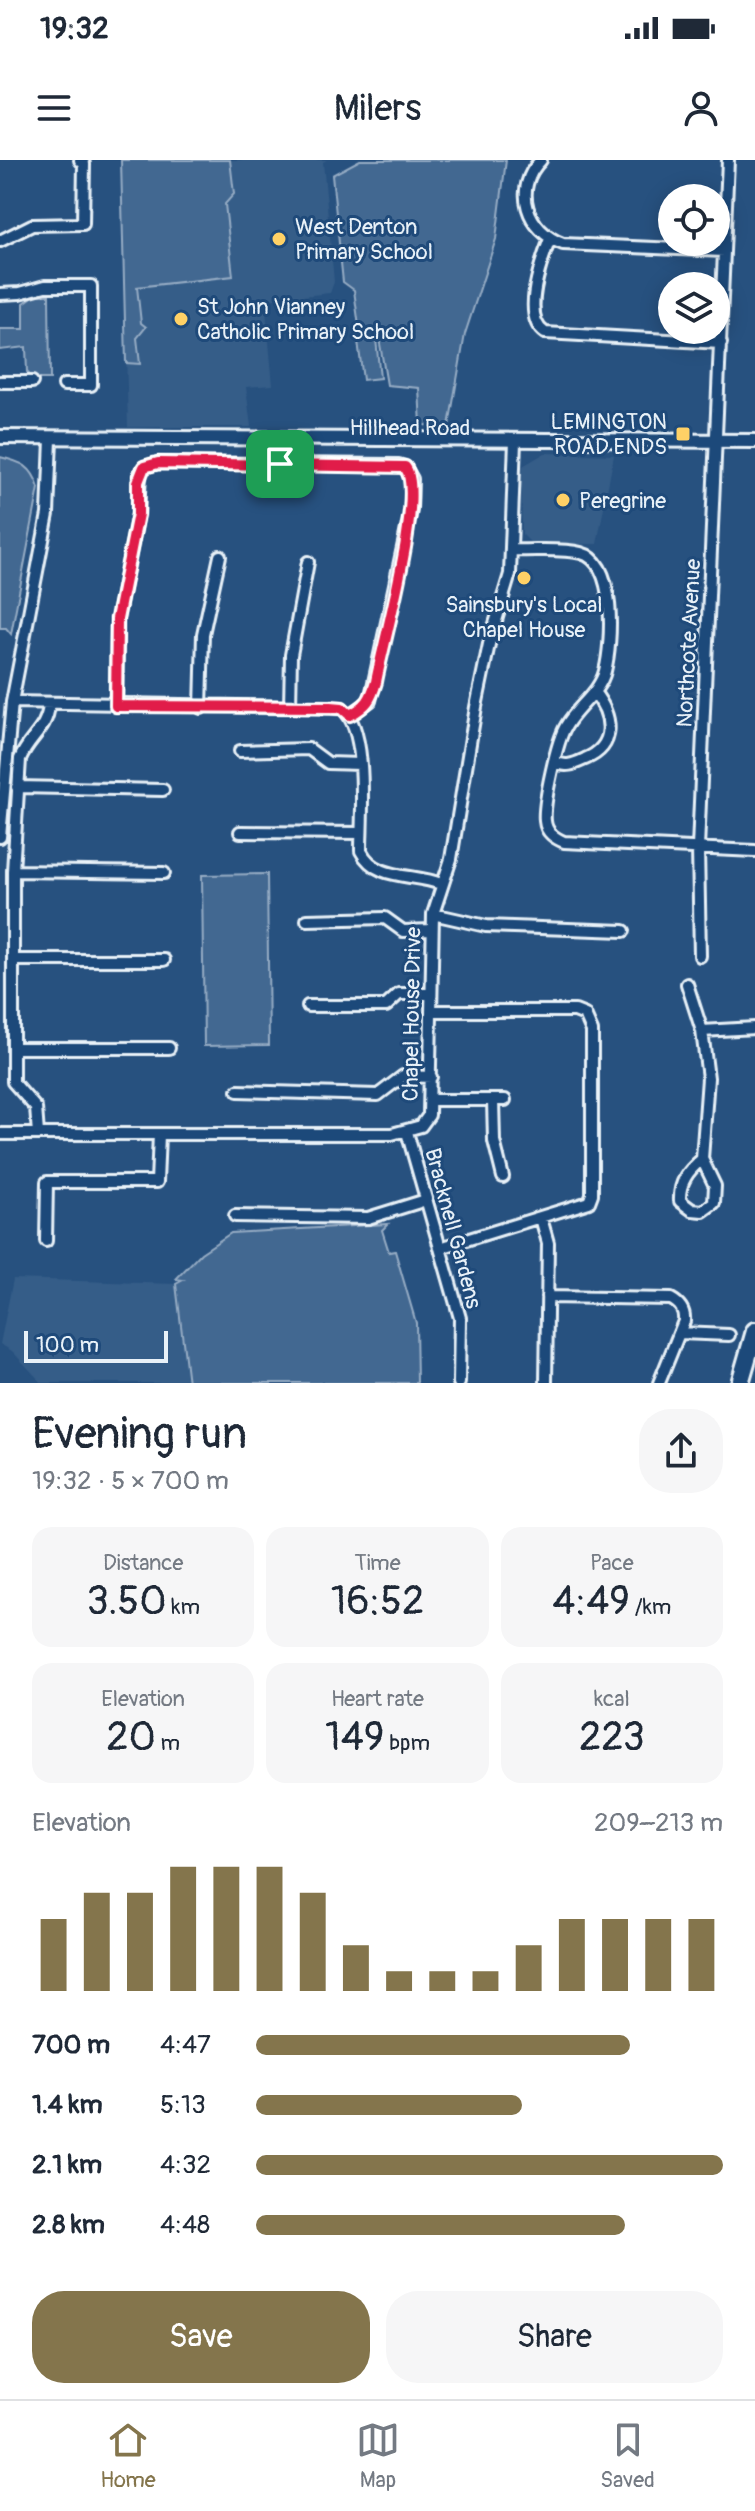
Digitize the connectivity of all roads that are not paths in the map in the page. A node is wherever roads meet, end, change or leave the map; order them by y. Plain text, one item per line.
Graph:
1 (80, 160) edge
2 (541, 160) edge
3 (720, 160) edge
4 (728, 160) edge
5 (727, 184) edge
6 (550, 239) junction
7 (0, 241) edge
8 (658, 248) edge
9 (0, 294) edge
10 (658, 339) edge
11 (721, 344) edge
12 (0, 382) edge
13 (32, 382) dead end
14 (64, 385) dead end
15 (0, 437) edge
16 (717, 440) junction
17 (752, 440) edge
18 (52, 442) junction
19 (515, 443) junction
20 (0, 444) edge
21 (514, 550) junction
22 (220, 556) dead end
23 (308, 562) dead end
24 (594, 692) junction
25 (12, 702) junction
26 (49, 705) junction
27 (116, 706) junction
28 (290, 707) junction
29 (201, 708) junction
30 (350, 715) junction
31 (240, 751) dead end
32 (555, 762) junction
33 (360, 764) junction
34 (17, 787) junction
35 (1, 790) edge
36 (163, 790) dead end
37 (240, 832) dead end
38 (361, 833) junction
39 (0, 837) edge
40 (698, 848) junction
41 (755, 851) edge
42 (13, 871) junction
43 (164, 873) dead end
44 (441, 884) junction
45 (433, 914) junction
46 (307, 920) dead end
47 (431, 930) junction
48 (624, 931) dead end
49 (700, 956) dead end
50 (13, 960) junction
51 (164, 960) dead end
52 (687, 984) dead end
53 (431, 994) junction
54 (308, 1006) dead end
55 (431, 1011) junction
56 (755, 1028) edge
57 (702, 1031) junction
58 (13, 1048) junction
59 (169, 1048) dead end
60 (431, 1077) junction
61 (238, 1091) dead end
62 (431, 1100) junction
63 (493, 1100) junction
64 (505, 1100) dead end
65 (407, 1132) junction
66 (0, 1134) edge
67 (38, 1134) junction
68 (159, 1134) junction
69 (702, 1159) junction
70 (503, 1177) dead end
71 (426, 1200) junction
72 (235, 1216) dead end
73 (541, 1218) junction
74 (46, 1241) dead end
75 (440, 1248) junction
76 (547, 1297) junction
77 (755, 1331) edge
78 (680, 1333) junction
79 (729, 1335) dead end
80 (459, 1383) edge
81 (546, 1383) edge
82 (659, 1383) edge
83 (740, 1383) edge

1 - 7 street
2 - 6 street
3 - 4 street
4 - 5 street, Northcote Avenue
6 - 8 street
6 - 10 street
9 - 14 street
11 - 16 street, Northcote Avenue
12 - 13 street
15 - 18 street, Hillhead Road
16 - 17 street, Hillhead Road
16 - 19 street, Hillhead Road
16 - 40 street, Northcote Avenue
18 - 19 street, Hillhead Road
18 - 20 street, Hillhead Road
18 - 25 street
19 - 21 street, Chapel House Drive
21 - 24 street
21 - 44 street, Chapel House Drive
22 - 29 street
23 - 28 street
24 - 32 street
24 - 32 street
25 - 26 street
25 - 35 street
26 - 27 street
26 - 34 street
27 - 29 street
27 - 30 street
28 - 29 street
28 - 30 street
30 - 33 street
31 - 33 street
32 - 40 street
33 - 38 street
34 - 36 street
34 - 42 street
35 - 39 street
37 - 38 street
38 - 44 street
40 - 41 street
40 - 49 street, Northcote Avenue
42 - 43 street
42 - 50 street
44 - 45 street, Chapel House Drive
45 - 47 street, Chapel House Drive
45 - 48 street
46 - 47 street
47 - 53 street, Chapel House Drive
50 - 51 street
50 - 58 street
52 - 57 street
53 - 54 street
53 - 55 street, Chapel House Drive
55 - 60 street, Chapel House Drive
55 - 73 street
56 - 57 street
57 - 69 street
58 - 59 street
58 - 67 street
60 - 61 street
60 - 62 street, Chapel House Drive
62 - 63 street
62 - 65 street, Chapel House Drive
63 - 64 street
63 - 70 street
65 - 68 street, Chapel House Drive
65 - 71 street, Bracknell Gardens
66 - 67 street, Chapel House Drive
67 - 68 street, Chapel House Drive
68 - 74 street
69 - 69 street
71 - 72 street
71 - 75 street, Bracknell Gardens
73 - 75 street
73 - 76 street
75 - 80 street, Bracknell Gardens
76 - 78 street
76 - 81 street
77 - 83 highway
78 - 79 street
78 - 82 street

